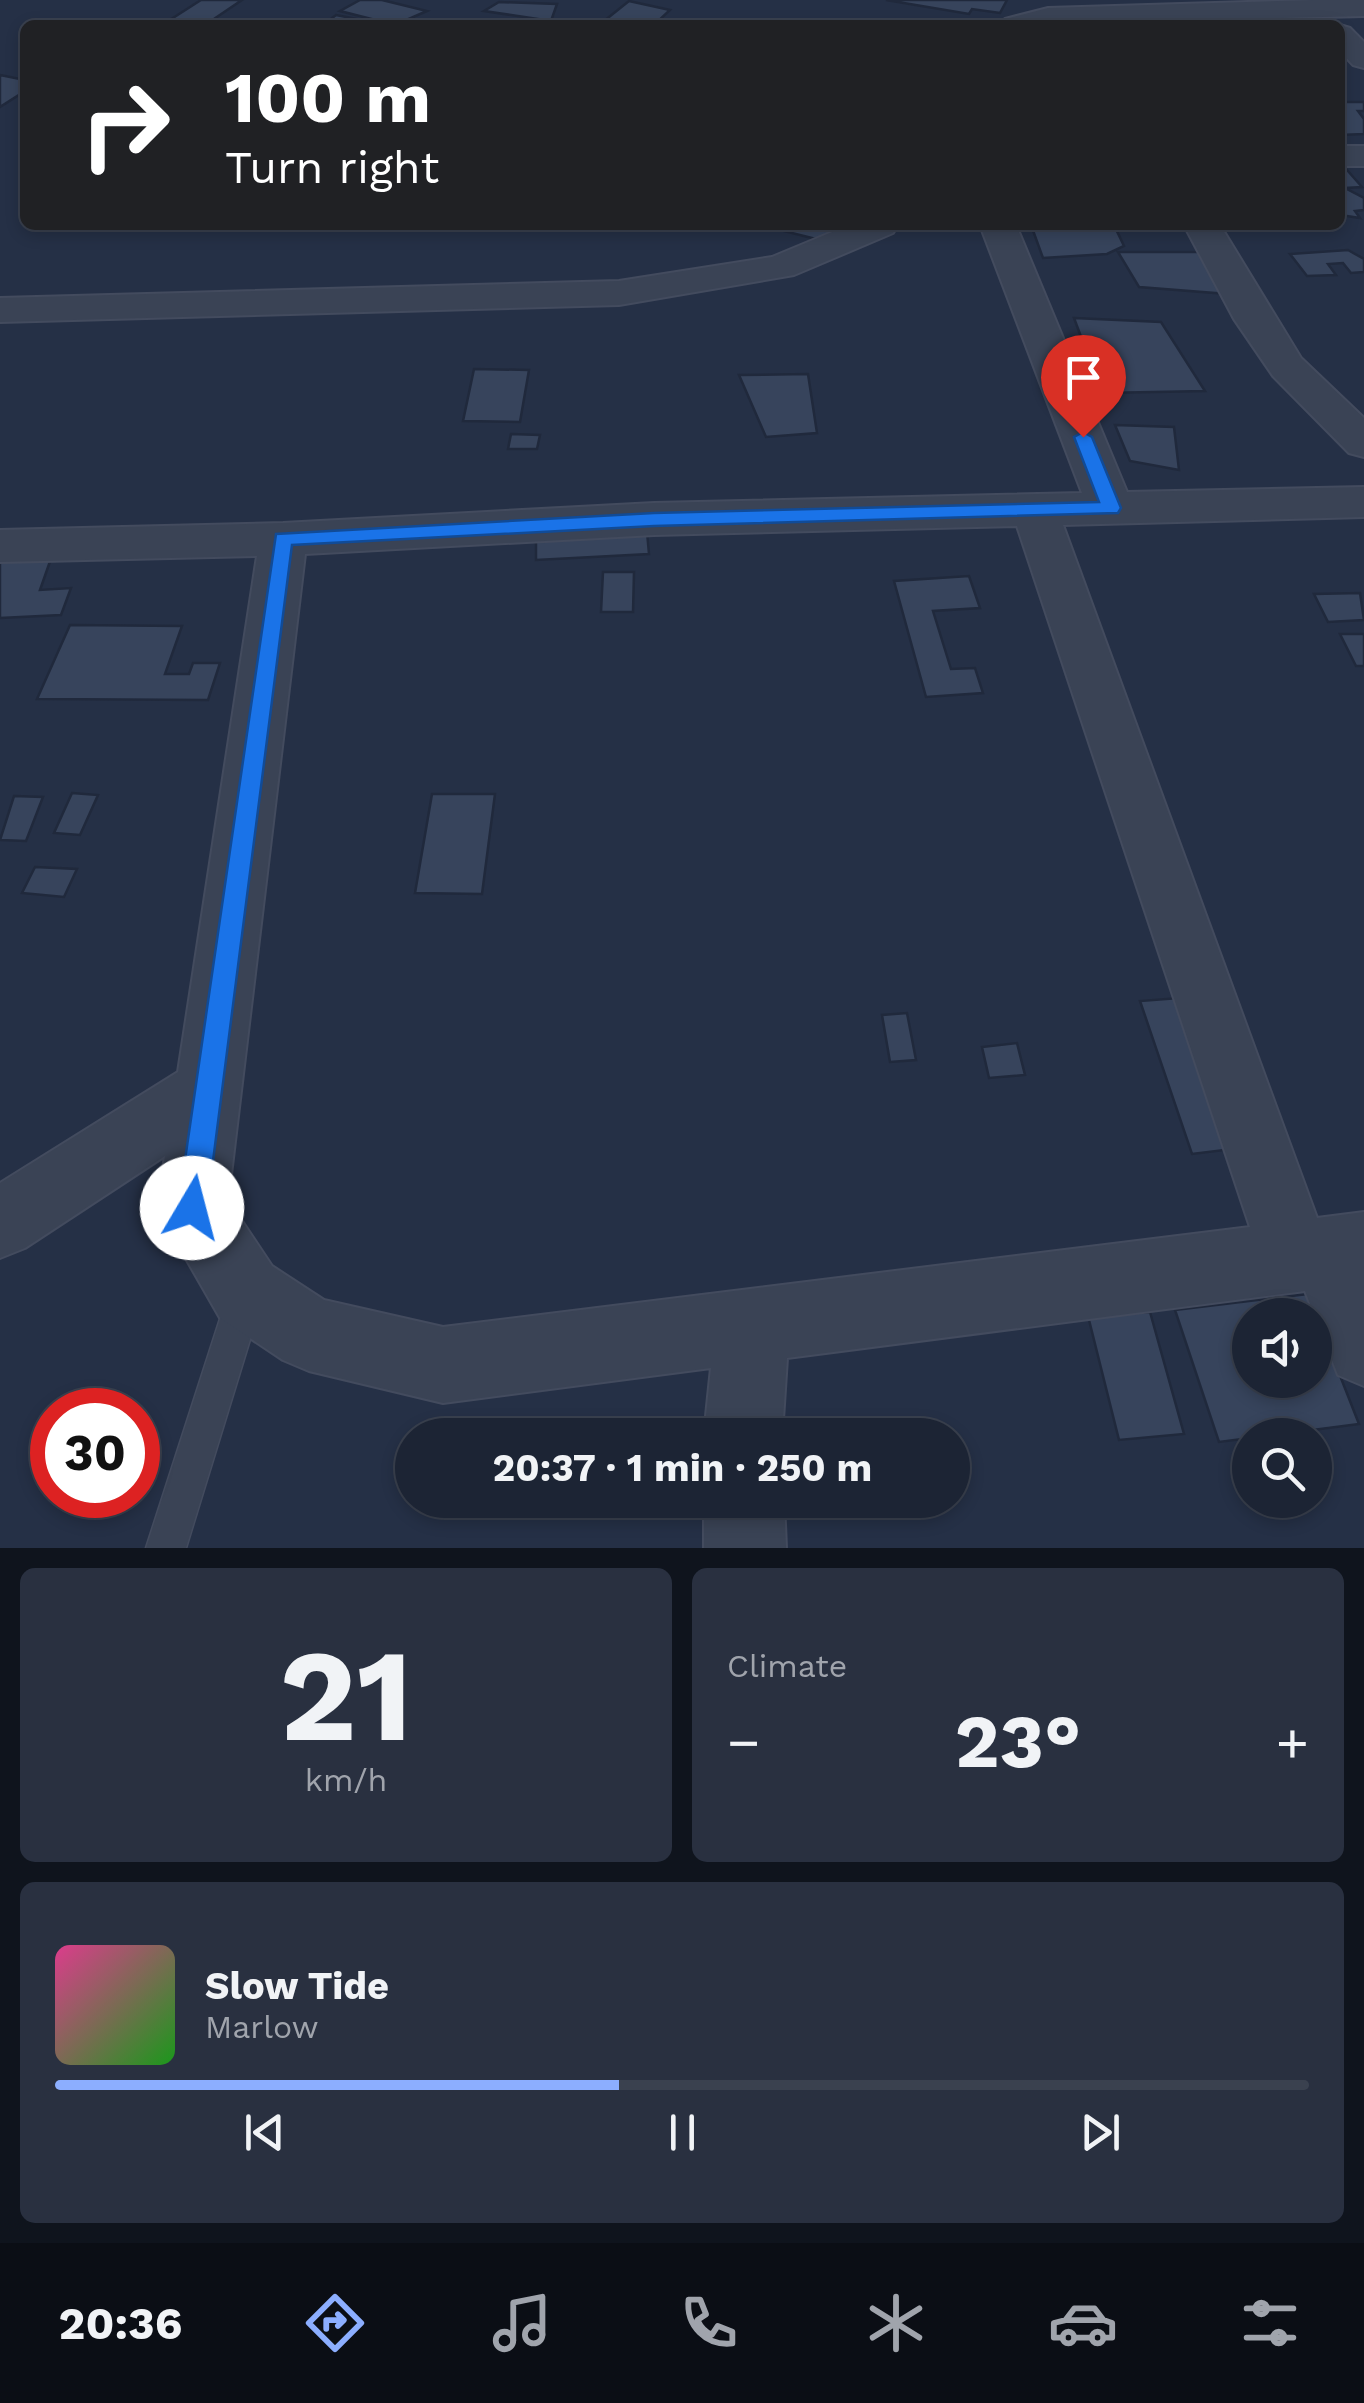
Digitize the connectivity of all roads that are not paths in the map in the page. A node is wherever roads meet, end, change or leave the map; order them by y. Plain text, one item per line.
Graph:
1 (1364, 6) edge
2 (1318, 12) edge
3 (1033, 20) edge
4 (1096, 20) edge
5 (1345, 39) edge
6 (1364, 59) edge
7 (868, 230) edge
8 (1000, 230) edge
9 (1205, 230) edge
10 (0, 310) edge
11 (1364, 443) edge
12 (1364, 502) edge
13 (1111, 508) junction
14 (1036, 513) junction
15 (283, 539) junction
16 (0, 546) edge
17 (208, 1090) junction
18 (0, 1223) edge
19 (1329, 1254) edge
20 (246, 1292) junction
21 (753, 1323) junction
22 (1364, 1349) edge
23 (745, 1418) edge
24 (744, 1518) edge
25 (166, 1548) edge
26 (745, 1548) edge

1 - 2 street
2 - 4 street
3 - 4 street
5 - 6 street
7 - 10 street
8 - 13 street
9 - 11 street
12 - 13 street
13 - 14 street
14 - 15 street
14 - 19 street
15 - 16 street
15 - 17 street
17 - 18 street
17 - 20 street
19 - 21 street
19 - 22 street
20 - 21 street
20 - 25 lane
21 - 23 street
24 - 26 street

